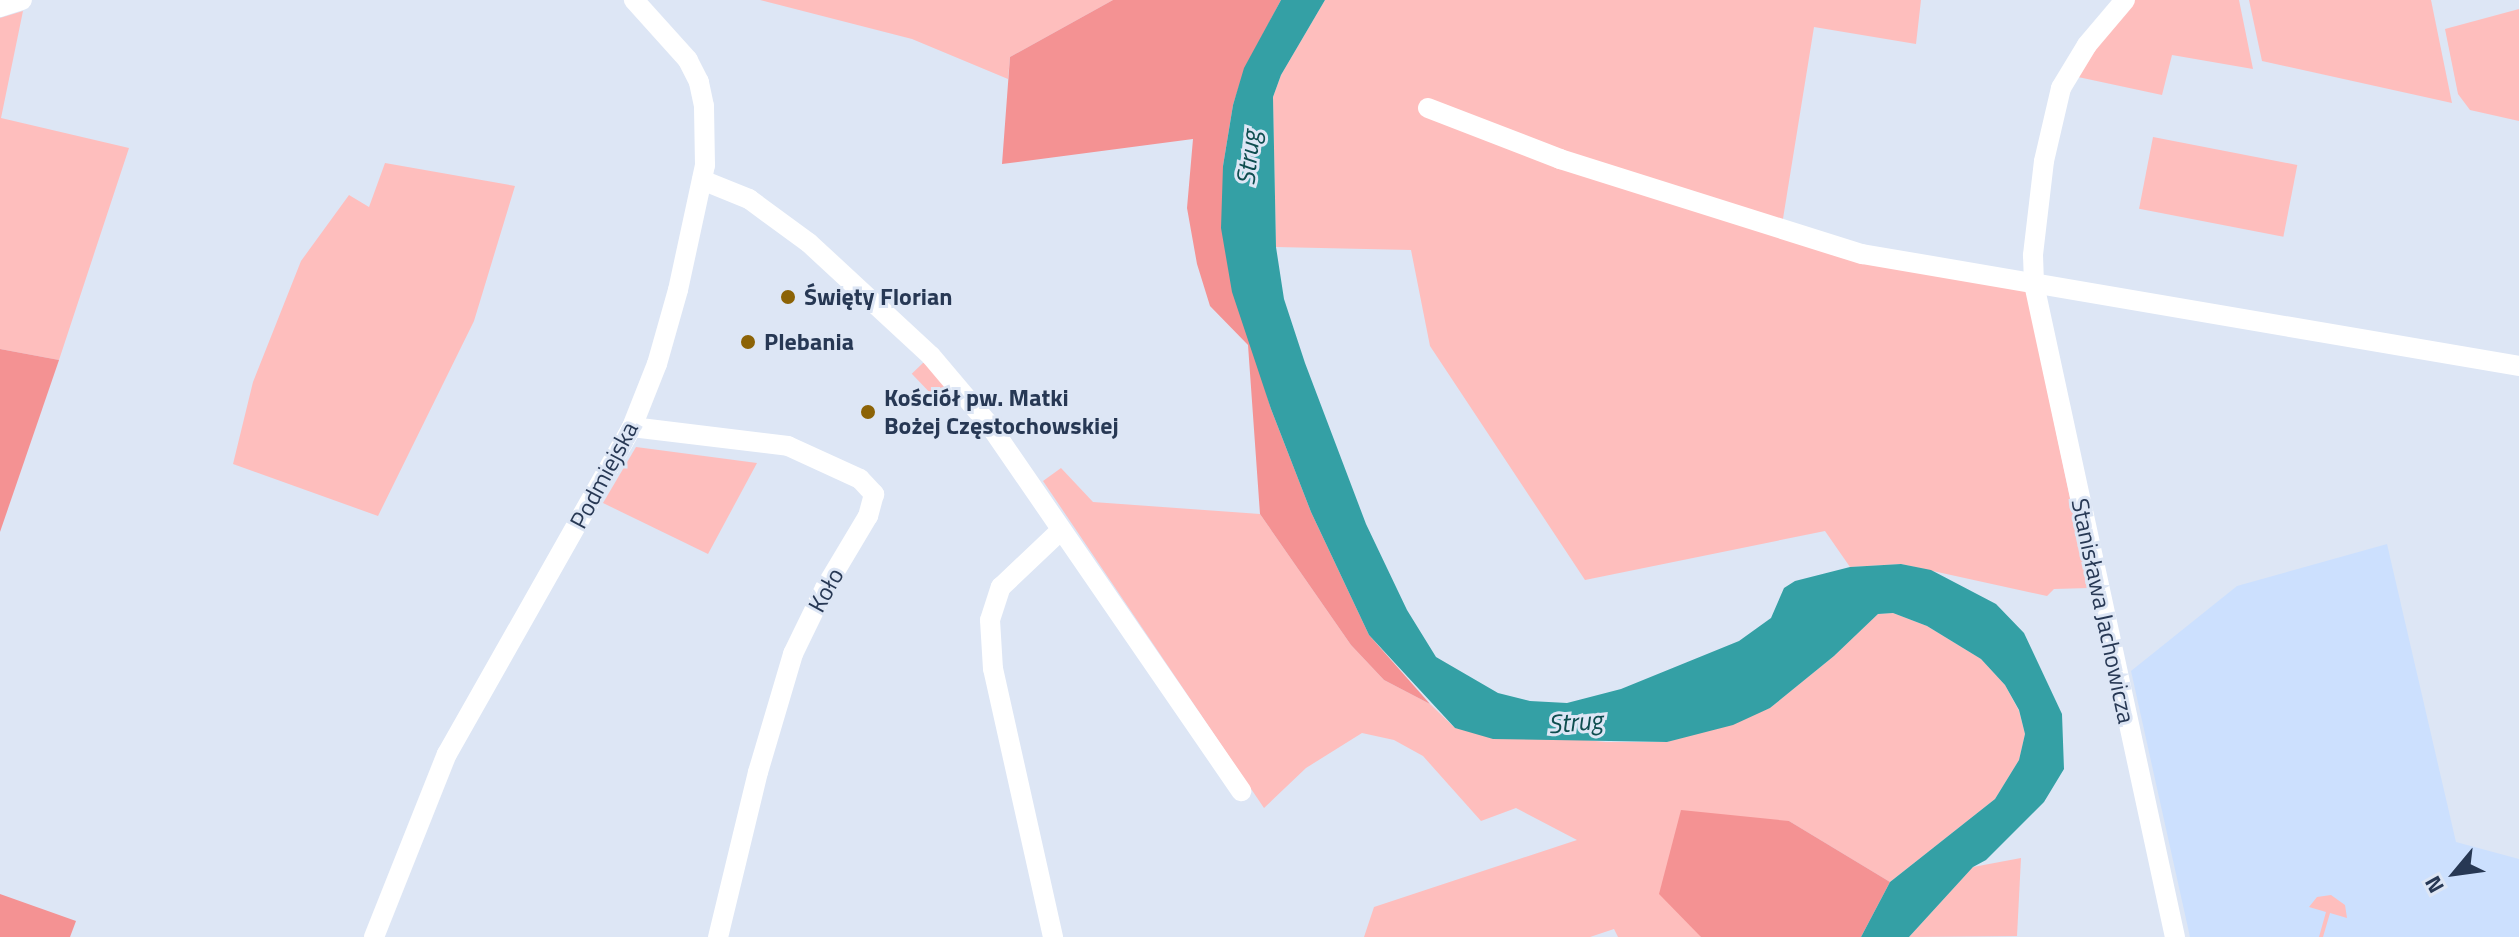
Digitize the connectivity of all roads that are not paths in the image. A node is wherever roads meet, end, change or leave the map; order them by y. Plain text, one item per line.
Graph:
1 (22, 0) edge
2 (634, 0) edge
3 (2125, 0) edge
4 (0, 7) edge
5 (1428, 108) dead end
6 (702, 180) junction
7 (2034, 284) junction
8 (2519, 366) edge
9 (632, 427) junction
10 (1060, 531) junction
11 (1241, 791) dead end
12 (374, 937) edge
13 (718, 937) edge
14 (1053, 937) edge
15 (2175, 937) edge

1 - 4 street
2 - 6 street, Podmiejska
3 - 7 street, Stanisława Jachowicza
5 - 7 street
6 - 9 street, Podmiejska
6 - 10 street
7 - 8 street
7 - 15 street, Stanisława Jachowicza
9 - 12 street, Podmiejska
9 - 13 street, Koło
10 - 11 street
10 - 14 street

